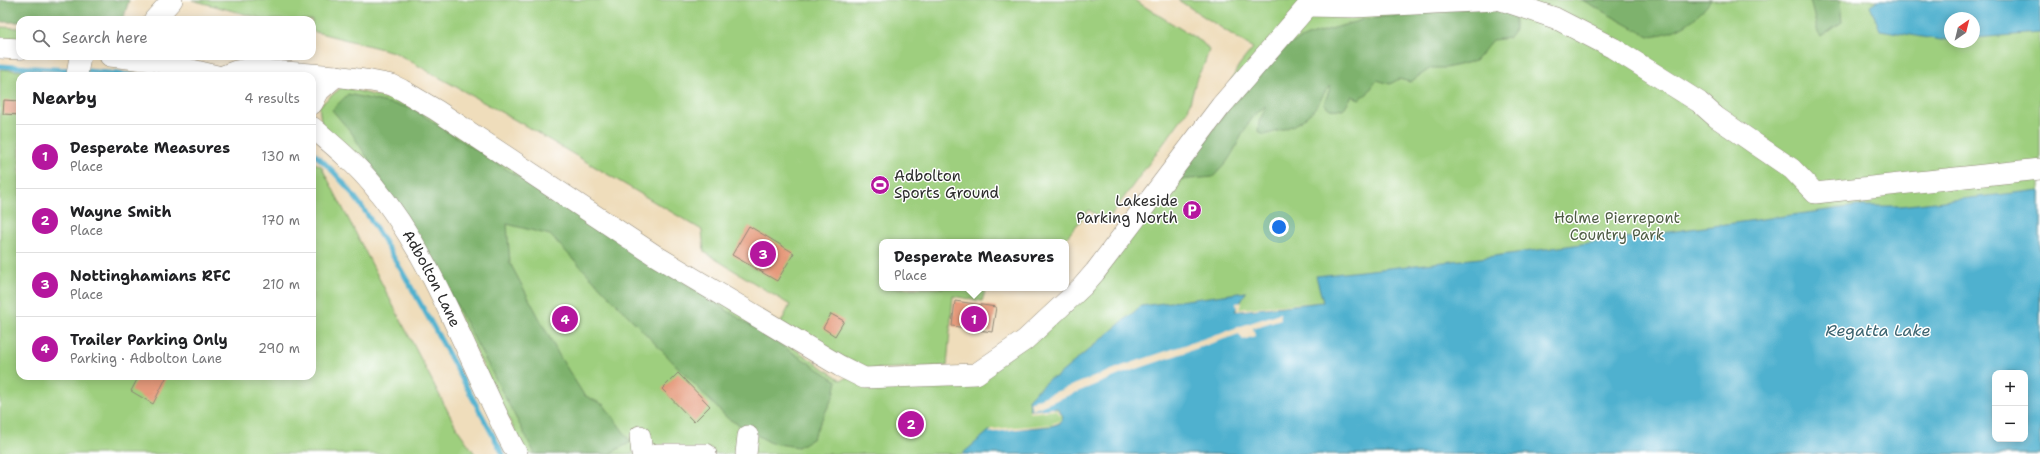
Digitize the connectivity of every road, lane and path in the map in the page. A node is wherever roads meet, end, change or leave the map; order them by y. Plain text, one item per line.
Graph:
1 (172, 0) edge
2 (1496, 0) edge
3 (1501, 0) edge
4 (1302, 5) edge
5 (158, 16) edge
6 (0, 48) edge
7 (16, 49) edge
8 (79, 60) edge
9 (147, 60) edge
10 (78, 72) edge
11 (200, 72) edge
12 (233, 72) edge
13 (285, 72) edge
14 (316, 74) edge
15 (336, 76) junction
16 (316, 97) edge
17 (316, 129) edge
18 (2040, 169) edge
19 (517, 454) edge
20 (657, 454) edge
21 (706, 454) edge

1 - 5 street
2 - 4 street
3 - 18 street
4 - 15 street
6 - 7 street
8 - 10 street
9 - 11 street
12 - 13 street
14 - 15 street
15 - 16 street
17 - 19 street, Adbolton Lane
20 - 21 street

